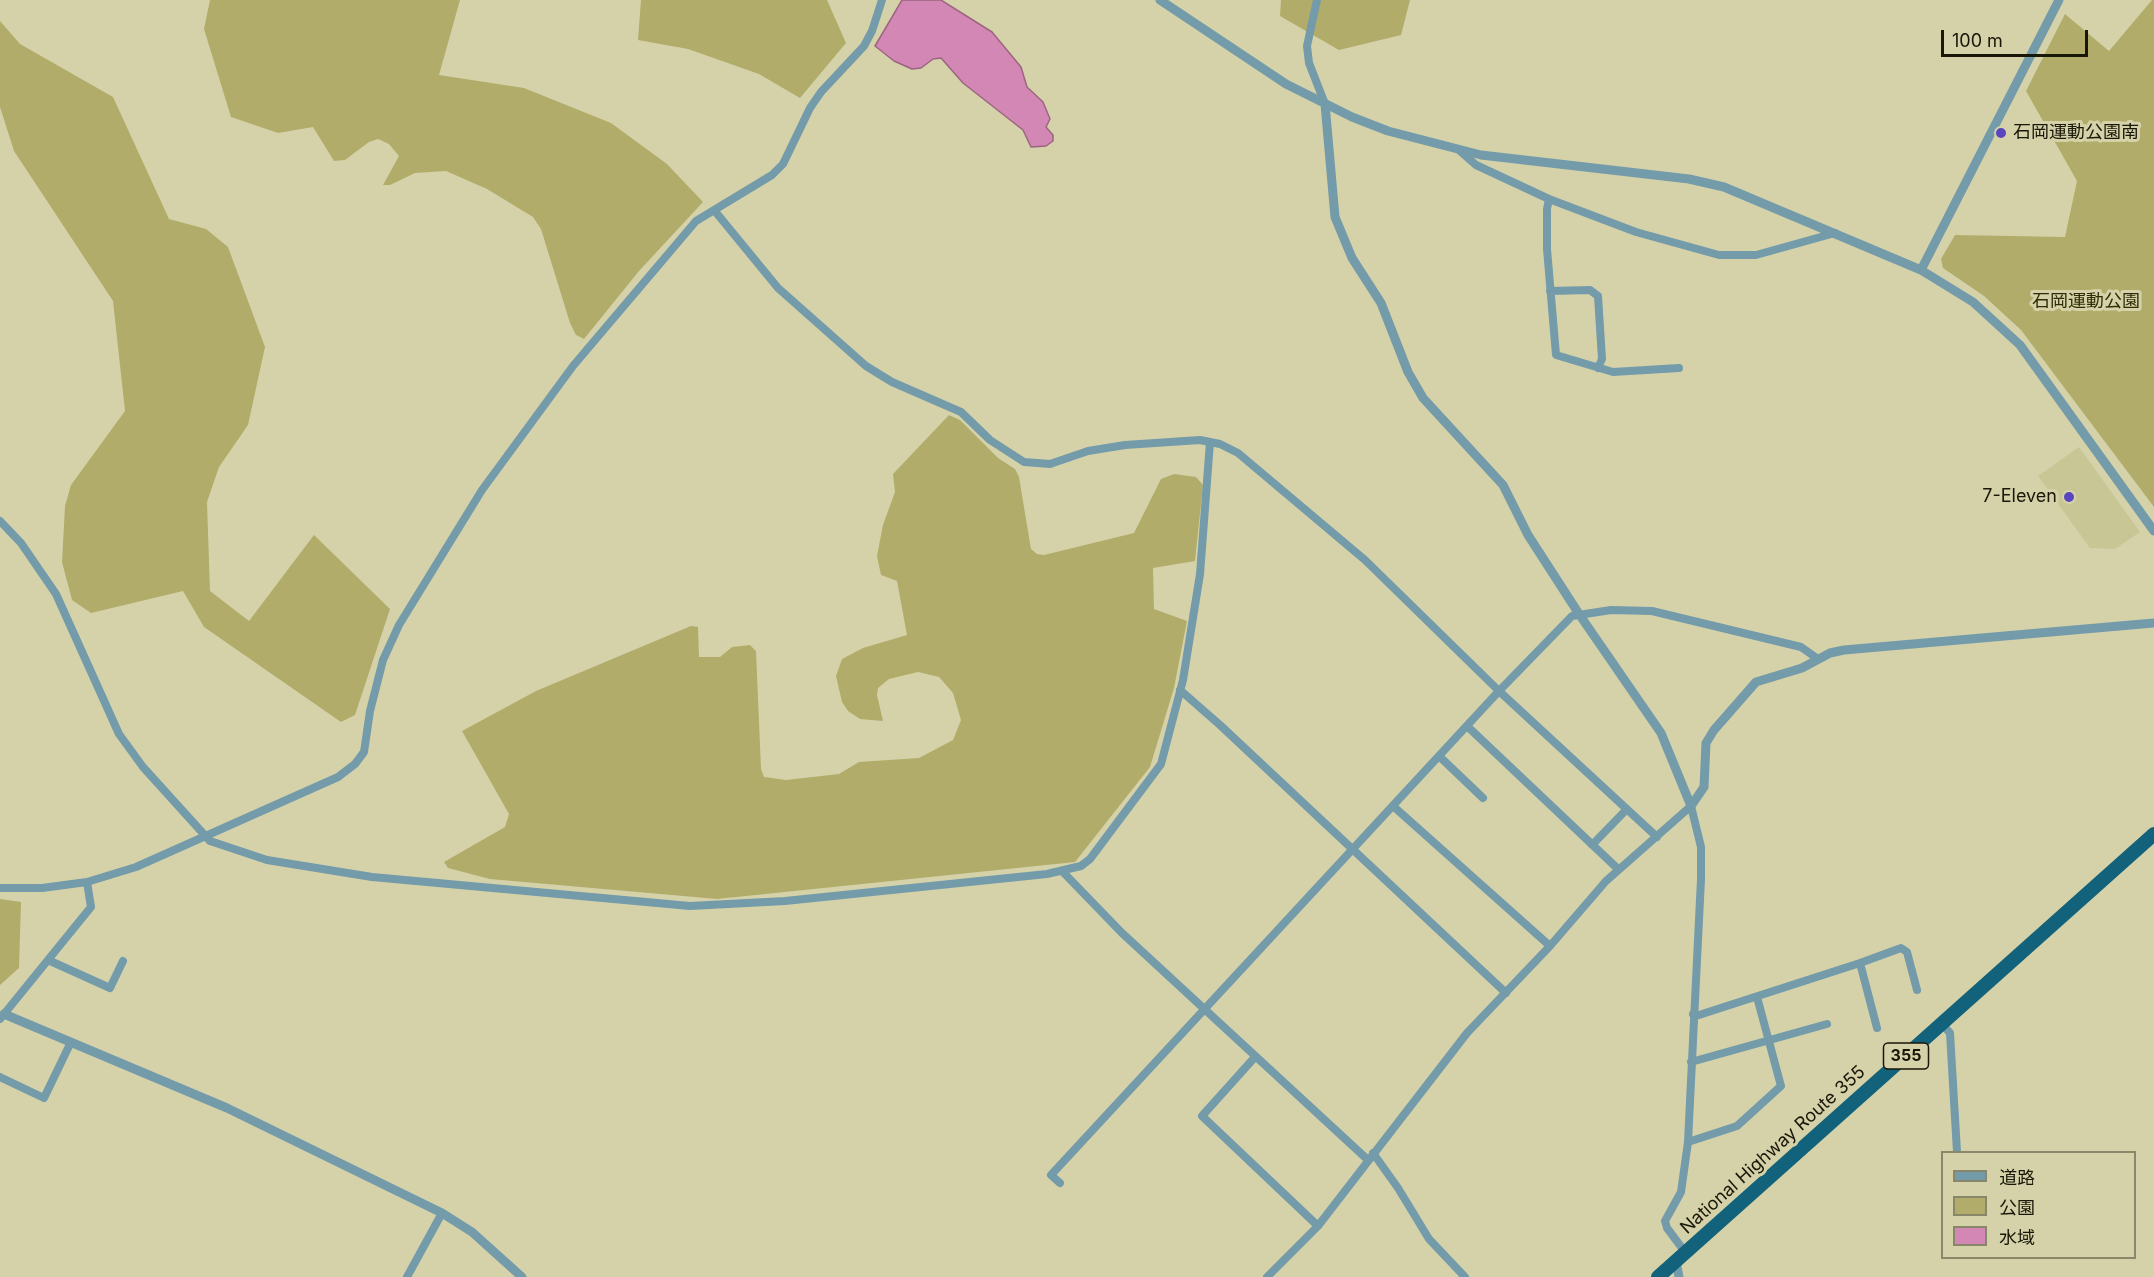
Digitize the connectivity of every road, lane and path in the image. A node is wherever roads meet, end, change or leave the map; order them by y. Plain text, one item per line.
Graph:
1 (882, 0) edge
2 (1160, 0) edge
3 (1317, 0) edge
4 (2059, 0) edge
5 (1325, 104) junction
6 (1460, 151) junction
7 (1549, 199) junction
8 (714, 210) junction
9 (1837, 233) junction
10 (1921, 270) junction
11 (1550, 291) junction
12 (1598, 368) junction
13 (1679, 368) dead end
14 (1210, 442) junction
15 (0, 521) edge
16 (2154, 531) edge
17 (1579, 614) junction
18 (2154, 622) edge
19 (1818, 659) junction
20 (1180, 690) junction
21 (1499, 691) junction
22 (1467, 726) junction
23 (1439, 756) junction
24 (1483, 798) dead end
25 (1393, 806) junction
26 (1691, 806) junction
27 (1627, 809) junction
28 (2154, 834) edge
29 (204, 837) junction
30 (1657, 837) junction
31 (1592, 845) junction
32 (1353, 850) junction
33 (1618, 869) junction
34 (1062, 871) junction
35 (87, 882) junction
36 (0, 888) edge
37 (1550, 946) junction
38 (48, 960) junction
39 (123, 961) dead end
40 (1860, 963) junction
41 (1917, 990) dead end
42 (1506, 993) junction
43 (1757, 997) junction
44 (1204, 1010) junction
45 (1693, 1014) junction
46 (2, 1017) edge
47 (1827, 1024) dead end
48 (1942, 1024) junction
49 (1877, 1028) dead end
50 (1768, 1041) junction
51 (71, 1042) junction
52 (1255, 1057) junction
53 (1691, 1062) junction
54 (0, 1077) edge
55 (1688, 1142) junction
56 (1957, 1151) edge
57 (1373, 1153) junction
58 (1368, 1160) junction
59 (1060, 1183) dead end
60 (442, 1213) junction
61 (1318, 1226) junction
62 (1680, 1256) junction
63 (407, 1277) edge
64 (522, 1277) edge
65 (1267, 1277) edge
66 (1465, 1277) edge
67 (1658, 1277) edge
68 (1678, 1277) edge

1 - 8 street
2 - 5 street
3 - 5 street
4 - 10 street
5 - 6 street
5 - 17 street
6 - 7 street
6 - 9 street
7 - 9 street
7 - 11 street
8 - 14 street
8 - 29 street
9 - 10 street
10 - 16 street
11 - 12 street
11 - 12 street
12 - 13 street
14 - 20 street
14 - 21 street
15 - 29 street
17 - 19 street
17 - 21 street
17 - 26 street
18 - 19 street
19 - 26 street
20 - 32 street
20 - 34 street
21 - 22 street
21 - 27 street
22 - 23 street
22 - 31 street
23 - 24 street
23 - 25 street
25 - 32 street
25 - 37 street
26 - 30 street
26 - 45 street
27 - 30 street
27 - 31 street
28 - 48 highway, National Highway Route 355 / 355
29 - 34 street
29 - 35 street
30 - 33 street
31 - 33 street
32 - 42 street
32 - 44 street
33 - 37 street
34 - 44 street
35 - 36 street
35 - 38 street
37 - 42 street
38 - 39 street
38 - 46 street
40 - 41 street
40 - 43 street
40 - 49 street
42 - 57 street
43 - 45 street
43 - 50 street
44 - 52 street
44 - 59 street
45 - 53 street
46 - 51 street
47 - 50 street
48 - 56 street
48 - 62 highway, National Highway Route 355 / 355
50 - 53 street
50 - 55 street
51 - 54 street
51 - 60 street
52 - 58 street
52 - 61 street
53 - 55 street
55 - 62 street
57 - 58 street
57 - 66 street
58 - 61 street
60 - 63 street
60 - 64 street
61 - 65 street
62 - 67 highway, National Highway Route 355 / 355
62 - 68 street

